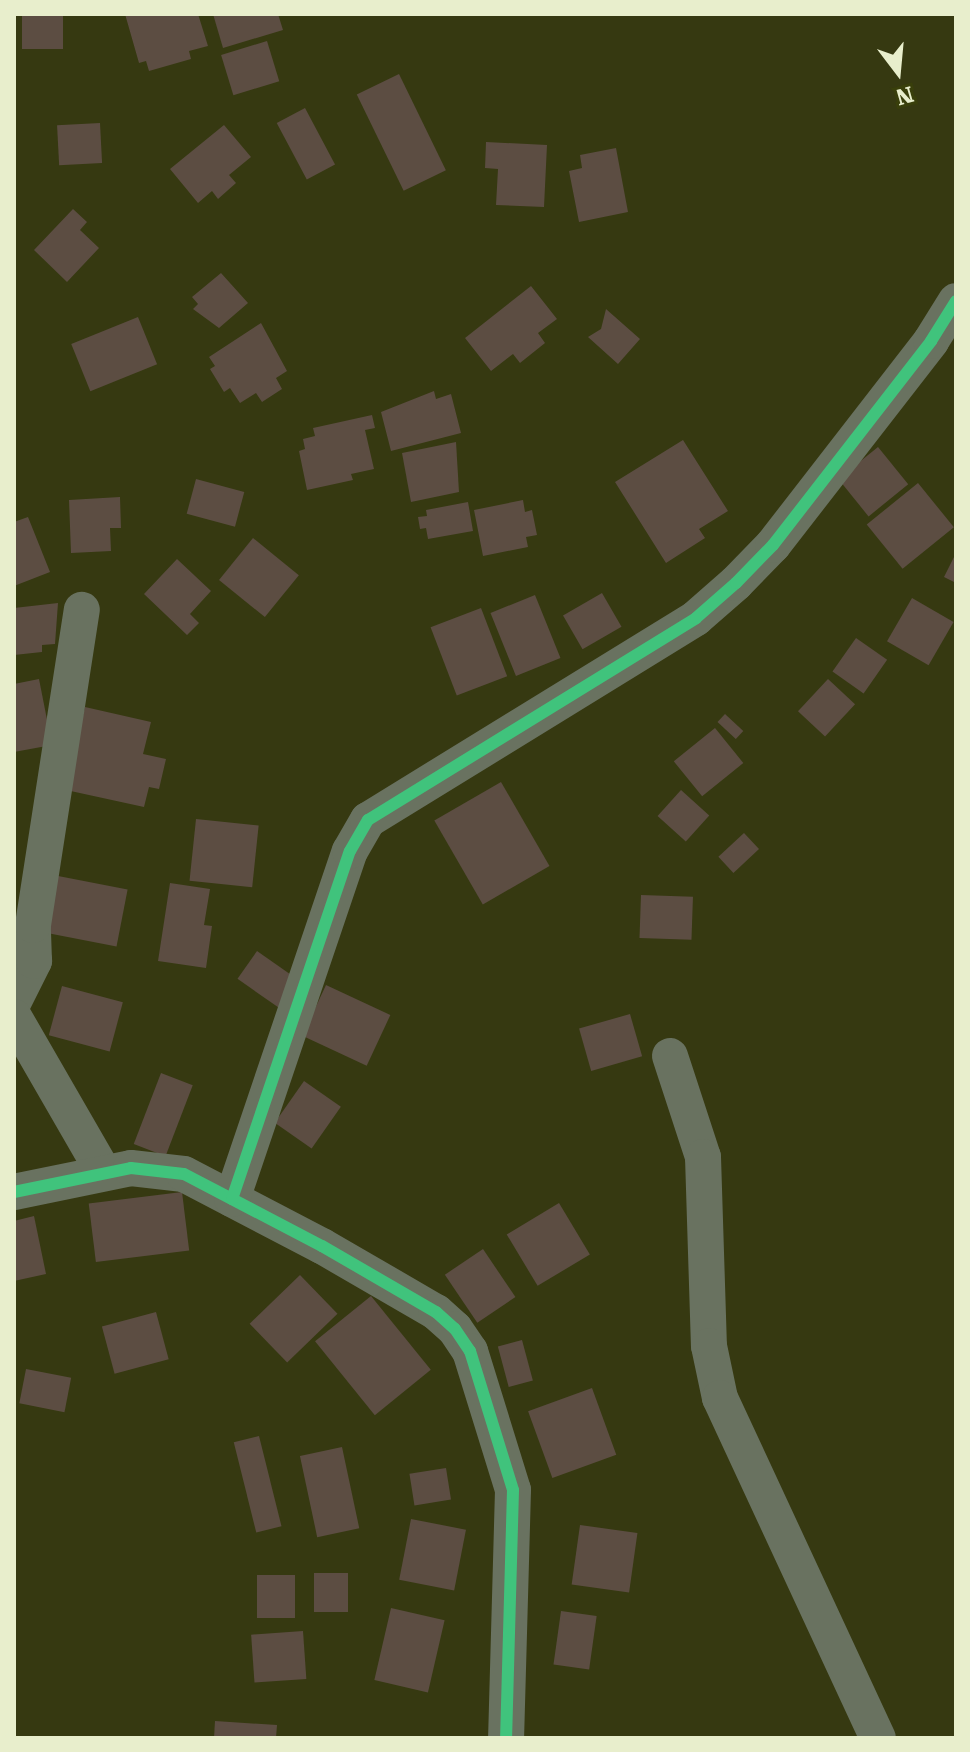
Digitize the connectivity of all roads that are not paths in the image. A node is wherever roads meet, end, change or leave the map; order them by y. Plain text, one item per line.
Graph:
1 (956, 301) edge
2 (82, 610) dead end
3 (14, 1001) edge
4 (14, 1017) edge
5 (670, 1056) dead end
6 (104, 1173) junction
7 (14, 1192) edge
8 (232, 1199) junction
9 (506, 1738) edge
10 (878, 1738) edge

1 - 8 street
2 - 3 street
4 - 6 street
5 - 10 street
6 - 7 street
6 - 8 street
8 - 9 street

